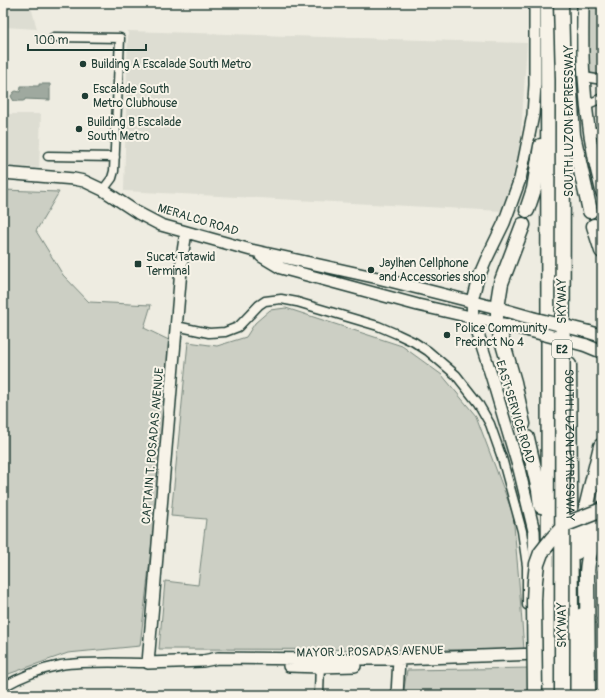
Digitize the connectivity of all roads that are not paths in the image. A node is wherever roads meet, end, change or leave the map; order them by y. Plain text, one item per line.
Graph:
1 (535, 3) edge
2 (548, 3) edge
3 (553, 3) edge
4 (561, 3) edge
5 (569, 3) edge
6 (583, 3) edge
7 (54, 37) dead end
8 (569, 77) junction
9 (584, 77) junction
10 (548, 80) junction
11 (602, 80) edge
12 (602, 98) edge
13 (586, 105) junction
14 (589, 131) junction
15 (602, 132) edge
16 (48, 156) dead end
17 (115, 157) junction
18 (3, 173) edge
19 (103, 190) junction
20 (602, 193) edge
21 (527, 210) dead end
22 (590, 211) dead end
23 (523, 225) dead end
24 (594, 226) dead end
25 (187, 233) junction
26 (251, 250) junction
27 (602, 251) edge
28 (472, 301) junction
29 (496, 308) junction
30 (473, 318) junction
31 (497, 323) junction
32 (180, 326) junction
33 (602, 336) edge
34 (602, 352) edge
35 (523, 424) dead end
36 (527, 438) dead end
37 (601, 446) edge
38 (602, 506) edge
39 (602, 510) edge
40 (602, 531) edge
41 (548, 572) junction
42 (571, 615) junction
43 (533, 658) junction
44 (400, 662) junction
45 (150, 663) junction
46 (320, 663) junction
47 (3, 687) edge
48 (319, 695) edge
49 (397, 695) edge
50 (535, 695) edge
51 (539, 695) edge
52 (549, 695) edge
53 (553, 695) edge
54 (562, 695) edge
55 (570, 695) edge
56 (580, 695) edge
57 (588, 695) edge

1 - 28 main road, EAST SERVICE ROAD
2 - 10 highway, SOUTH LUZON EXPRESSWAY / E2
3 - 53 highway, SKYWAY / E2, bridge
4 - 54 highway, SKYWAY / E2, bridge
5 - 8 highway, SOUTH LUZON EXPRESSWAY / E2
6 - 9 main road
7 - 17 street
8 - 22 highway
8 - 42 highway, SOUTH LUZON EXPRESSWAY / E2
9 - 11 street
9 - 13 main road
10 - 21 highway
10 - 41 highway, SOUTH LUZON EXPRESSWAY / E2
12 - 13 street
13 - 14 main road
14 - 15 street
14 - 20 main road
16 - 17 street
17 - 19 street
18 - 19 main road, MERALCO ROAD
19 - 25 main road, MERALCO ROAD
23 - 29 highway
24 - 27 highway
25 - 26 main road, MERALCO ROAD
25 - 32 main road, CAPTAIN T. POSADAS AVENUE
26 - 28 main road, MERALCO ROAD
26 - 30 main road, MERALCO ROAD
28 - 29 main road, MERALCO ROAD
28 - 30 main road, EAST SERVICE ROAD
29 - 31 main road
29 - 33 main road, bridge
30 - 31 main road, MERALCO ROAD
30 - 43 main road, EAST SERVICE ROAD
31 - 34 main road, bridge
31 - 35 highway
32 - 43 street
32 - 45 main road, CAPTAIN T. POSADAS AVENUE
36 - 41 highway
37 - 42 highway
38 - 56 main road
39 - 50 highway, bridge
40 - 57 highway
41 - 52 highway, SOUTH LUZON EXPRESSWAY / E2
42 - 55 highway, SOUTH LUZON EXPRESSWAY / E2
43 - 44 main road, MAYOR J. POSADAS AVENUE
43 - 51 main road, EAST SERVICE ROAD
44 - 46 main road, MAYOR J. POSADAS AVENUE
44 - 49 main road
45 - 46 main road, MAYOR J. POSADAS AVENUE
45 - 47 street, MAYOR J. POSADAS AVENUE
46 - 48 street

